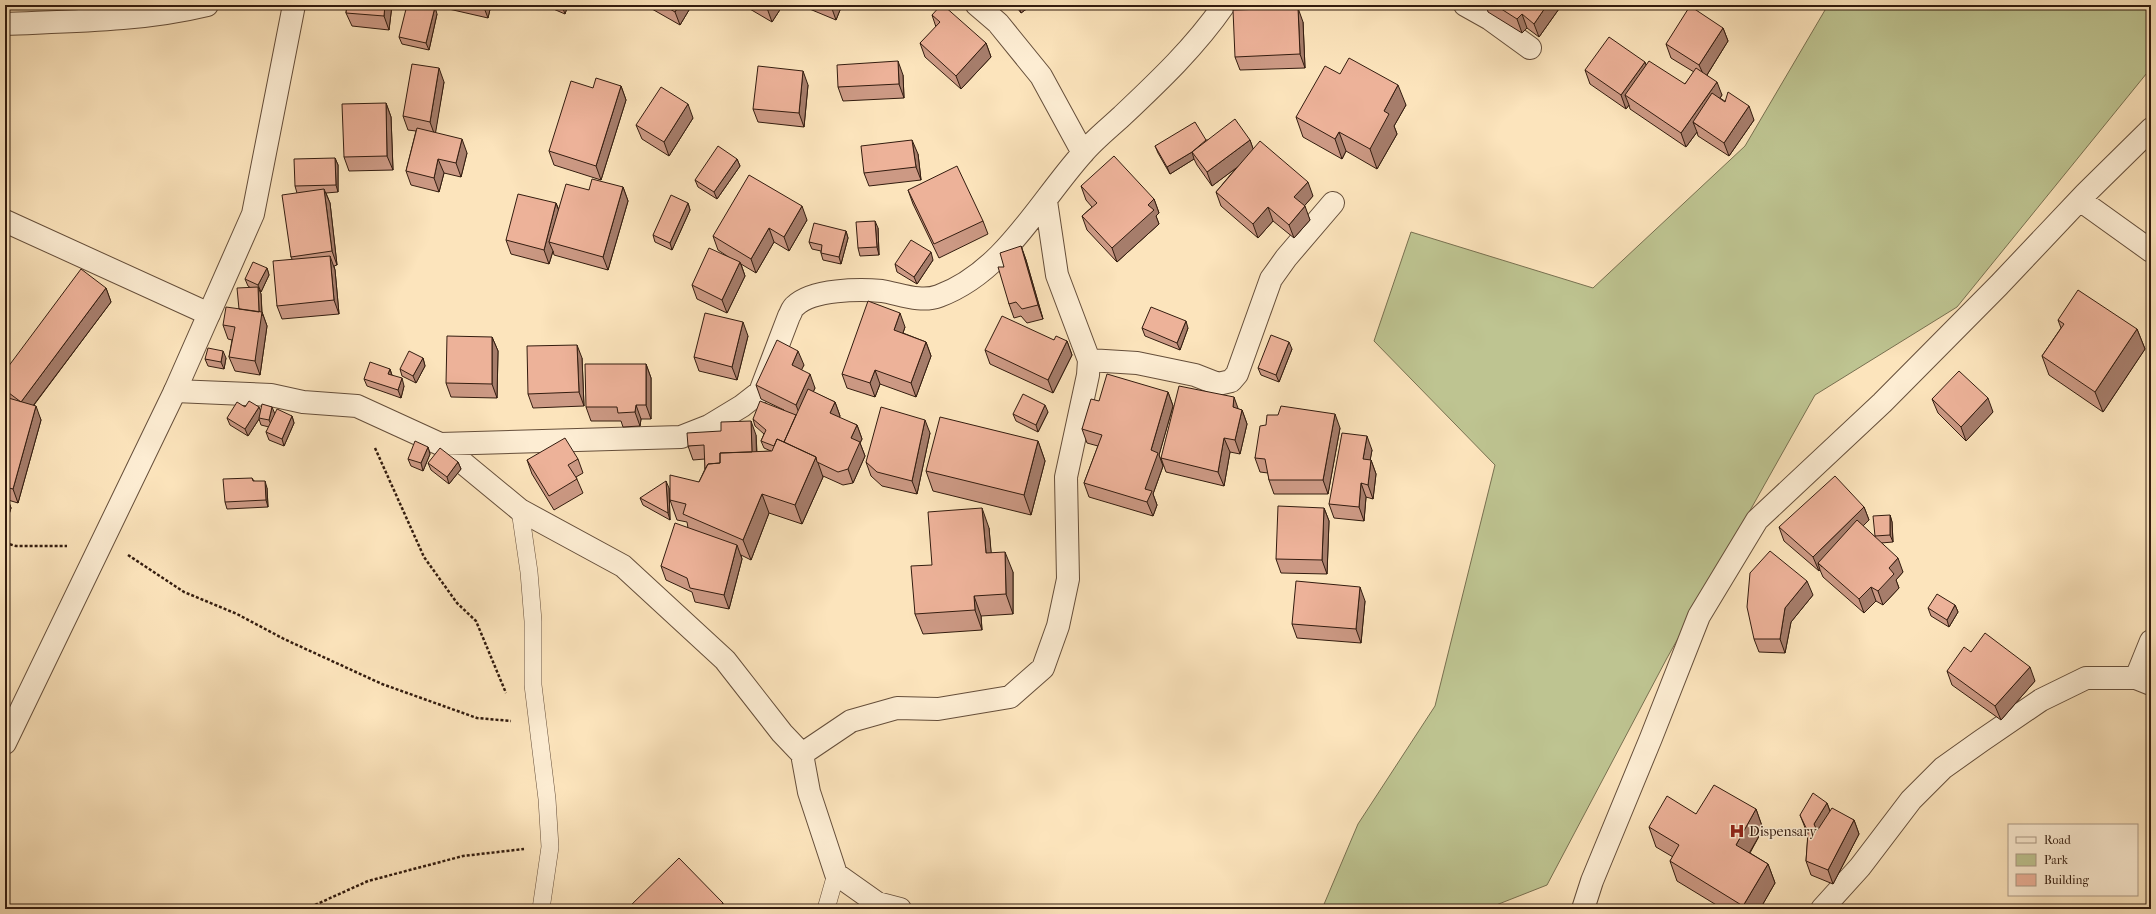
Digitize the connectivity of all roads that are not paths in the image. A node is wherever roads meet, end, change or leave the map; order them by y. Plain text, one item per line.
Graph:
1 (207, 5) edge
2 (294, 5) edge
3 (978, 5) edge
4 (1224, 5) edge
5 (1465, 5) edge
6 (5, 24) edge
7 (1530, 48) dead end
8 (2151, 129) edge
9 (1083, 153) junction
10 (2080, 200) junction
11 (1046, 201) junction
12 (1333, 204) dead end
13 (5, 221) edge
14 (2151, 251) edge
15 (209, 314) junction
16 (1088, 360) junction
17 (175, 391) junction
18 (440, 444) junction
19 (520, 510) junction
20 (2151, 641) edge
21 (2143, 681) edge
22 (5, 743) edge
23 (802, 754) junction
24 (836, 874) junction
25 (541, 909) edge
26 (826, 909) edge
27 (900, 909) edge
28 (1583, 909) edge
29 (1822, 909) edge

1 - 6 street
2 - 15 street
3 - 9 street
4 - 9 street
5 - 7 street
8 - 10 street
9 - 11 street
10 - 14 street
10 - 28 street
11 - 16 street
11 - 18 street
12 - 16 street
13 - 15 street
15 - 17 street
16 - 23 street
17 - 18 street
17 - 22 street
18 - 19 street
19 - 23 street
19 - 25 lane
20 - 21 street
21 - 29 street
23 - 24 street
24 - 26 lane
24 - 27 street

